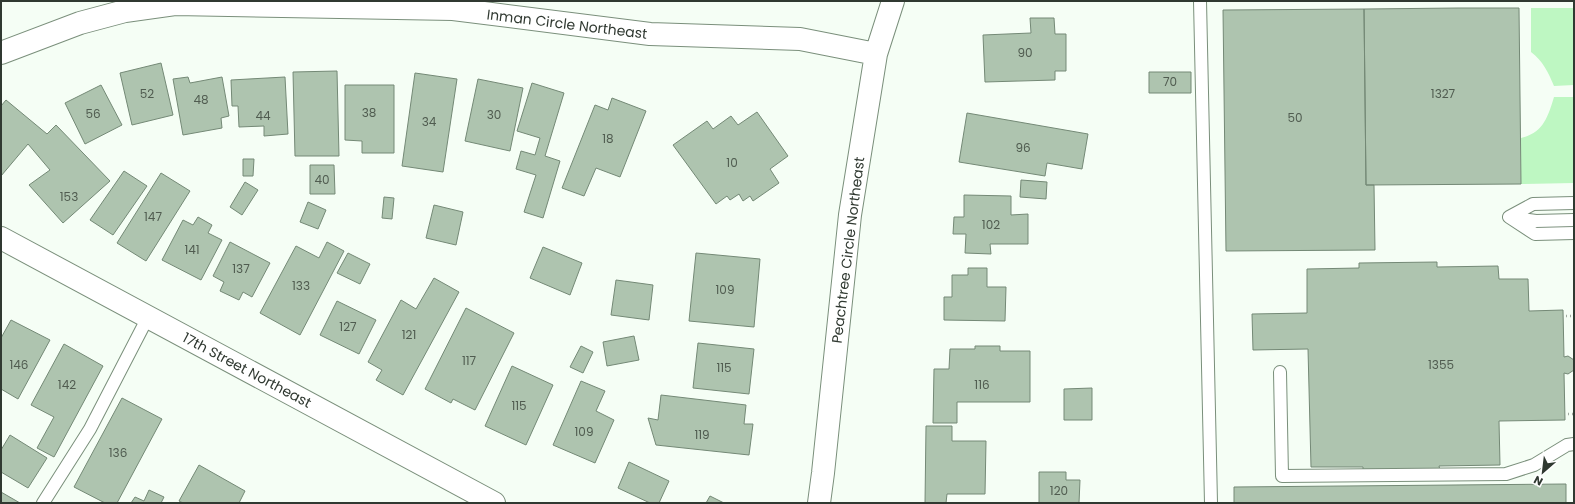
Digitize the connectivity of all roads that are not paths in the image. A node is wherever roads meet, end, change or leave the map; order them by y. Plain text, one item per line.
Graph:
1 (893, 1) edge
2 (1200, 1) edge
3 (1, 53) edge
4 (876, 54) junction
5 (1574, 203) edge
6 (1509, 217) junction
7 (1574, 220) edge
8 (1574, 233) edge
9 (1, 238) edge
10 (148, 317) junction
11 (1280, 372) dead end
12 (1574, 444) edge
13 (43, 503) edge
14 (494, 503) edge
15 (819, 503) edge
16 (1212, 503) edge

1 - 4 street, Peachtree Circle Northeast
2 - 16 lane
3 - 4 street, Inman Circle Northeast
4 - 15 street, Peachtree Circle Northeast
5 - 6 lane
6 - 7 lane
6 - 8 lane
9 - 10 street, 17th Street Northeast
10 - 13 lane
10 - 14 street, 17th Street Northeast
11 - 12 lane

